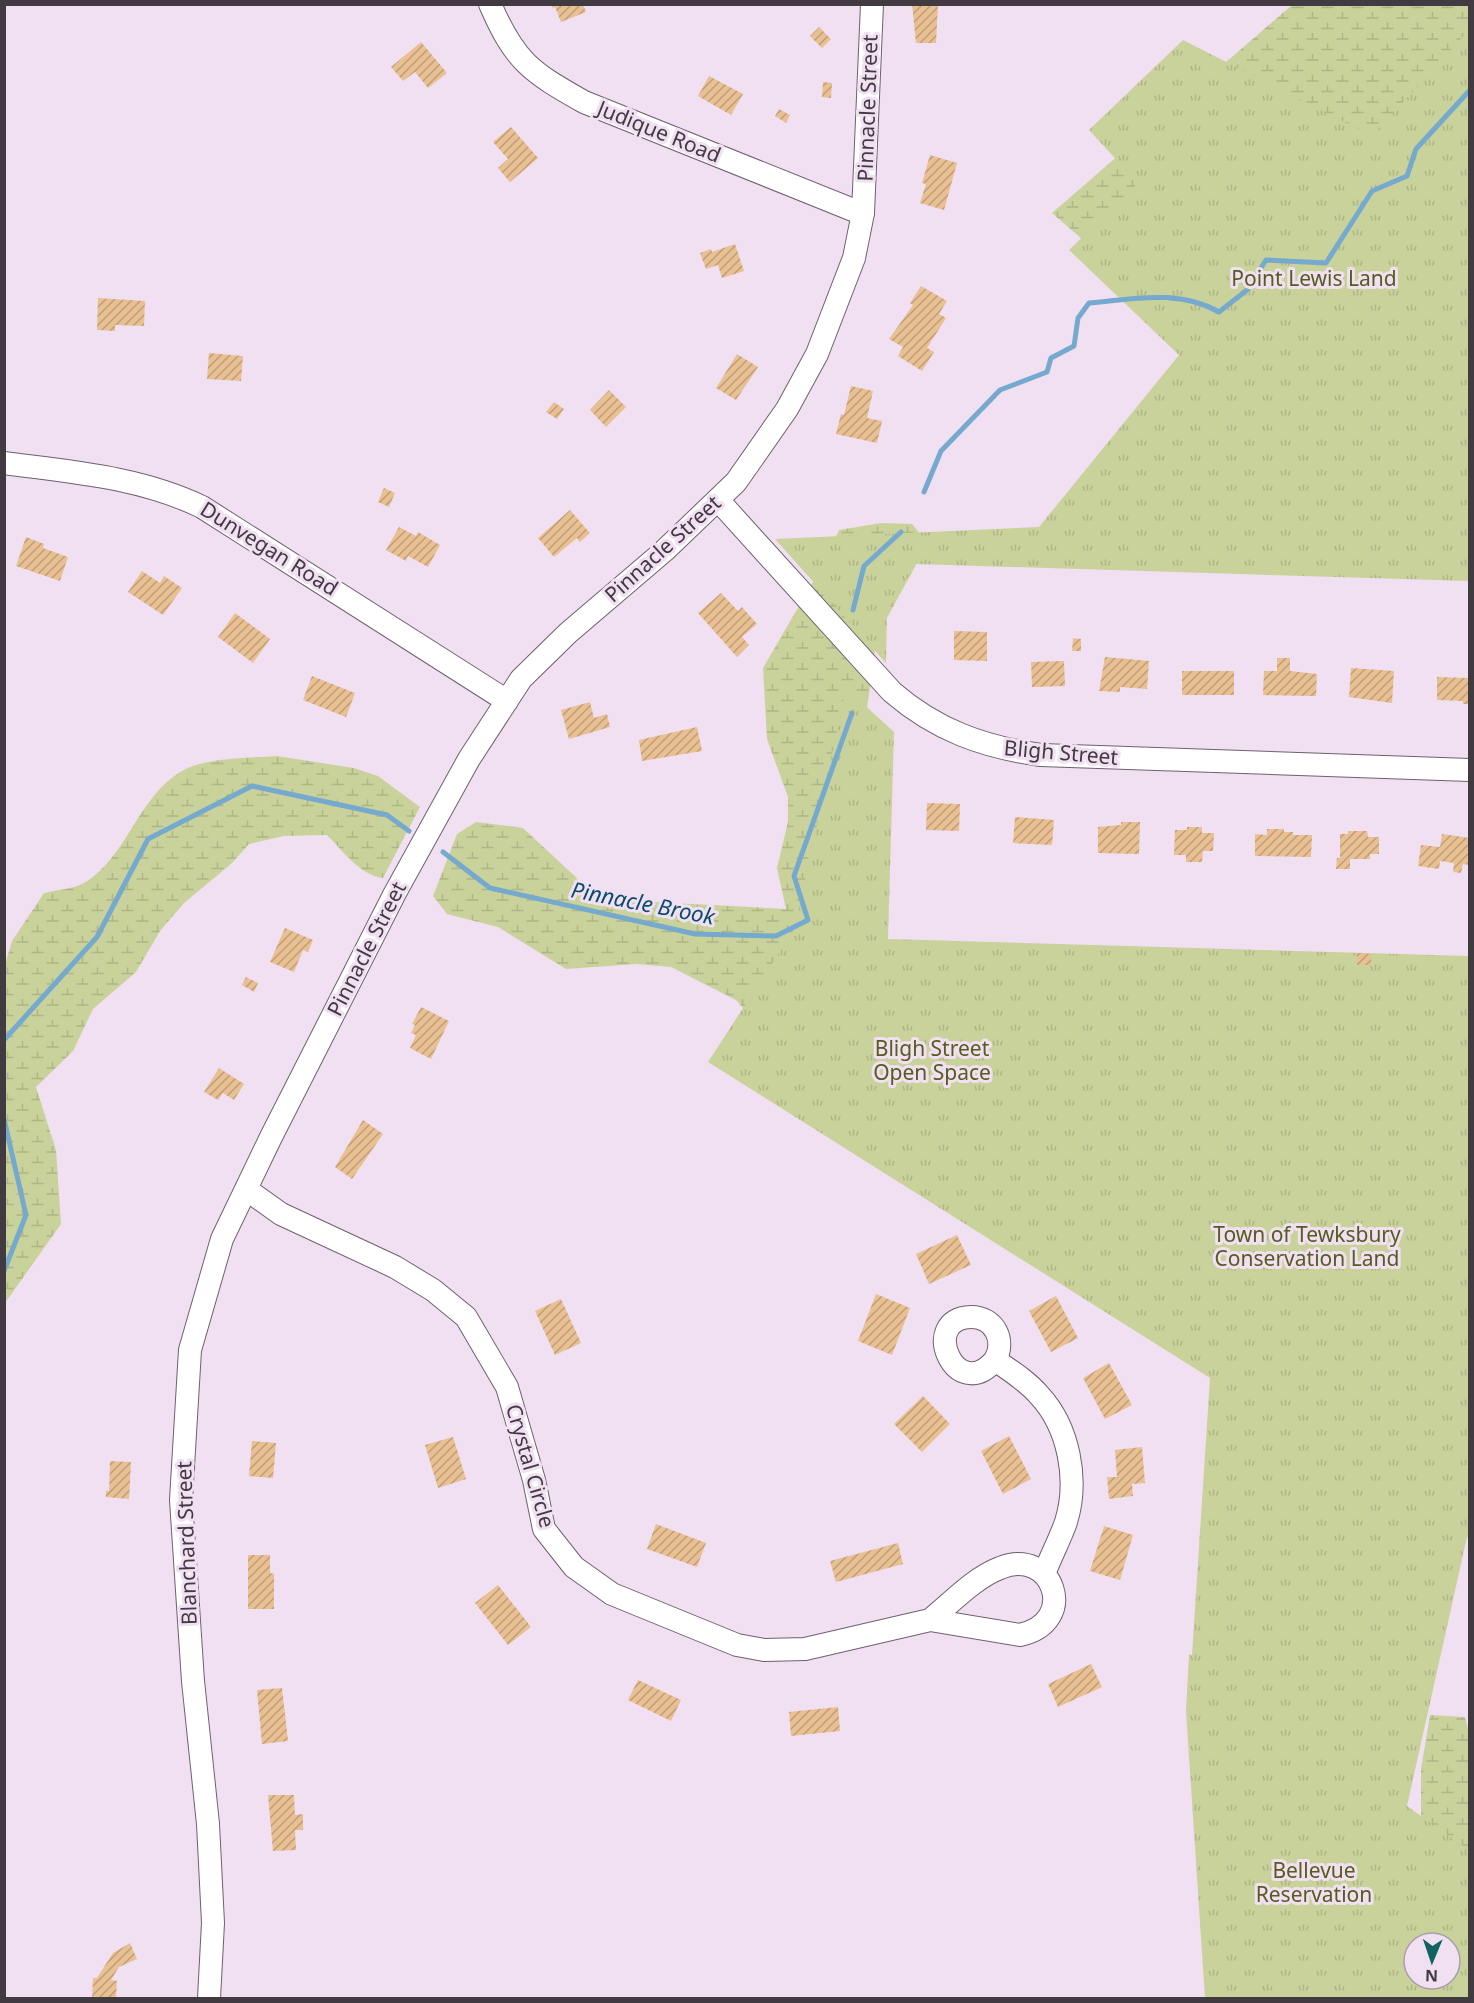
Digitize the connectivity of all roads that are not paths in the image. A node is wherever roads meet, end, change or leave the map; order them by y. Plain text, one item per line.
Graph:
1 (490, 4) edge
2 (872, 4) edge
3 (863, 214) junction
4 (4, 463) edge
5 (718, 500) junction
6 (507, 701) junction
7 (1470, 770) edge
8 (320, 1042) joint
9 (246, 1189) junction
10 (995, 1360) dead end
11 (1044, 1574) junction
12 (930, 1620) junction
13 (209, 1998) edge

1 - 3 street, Judique Road
2 - 3 street, Pinnacle Street
3 - 5 street, Pinnacle Street
4 - 6 street, Dunvegan Road
5 - 6 street, Pinnacle Street
5 - 7 street, Bligh Street
6 - 8 street, Pinnacle Street
8 - 9 street, Blanchard Street
9 - 12 street, Crystal Circle
9 - 13 street, Blanchard Street
10 - 11 street
11 - 12 street, Crystal Circle
11 - 12 street, Crystal Circle

